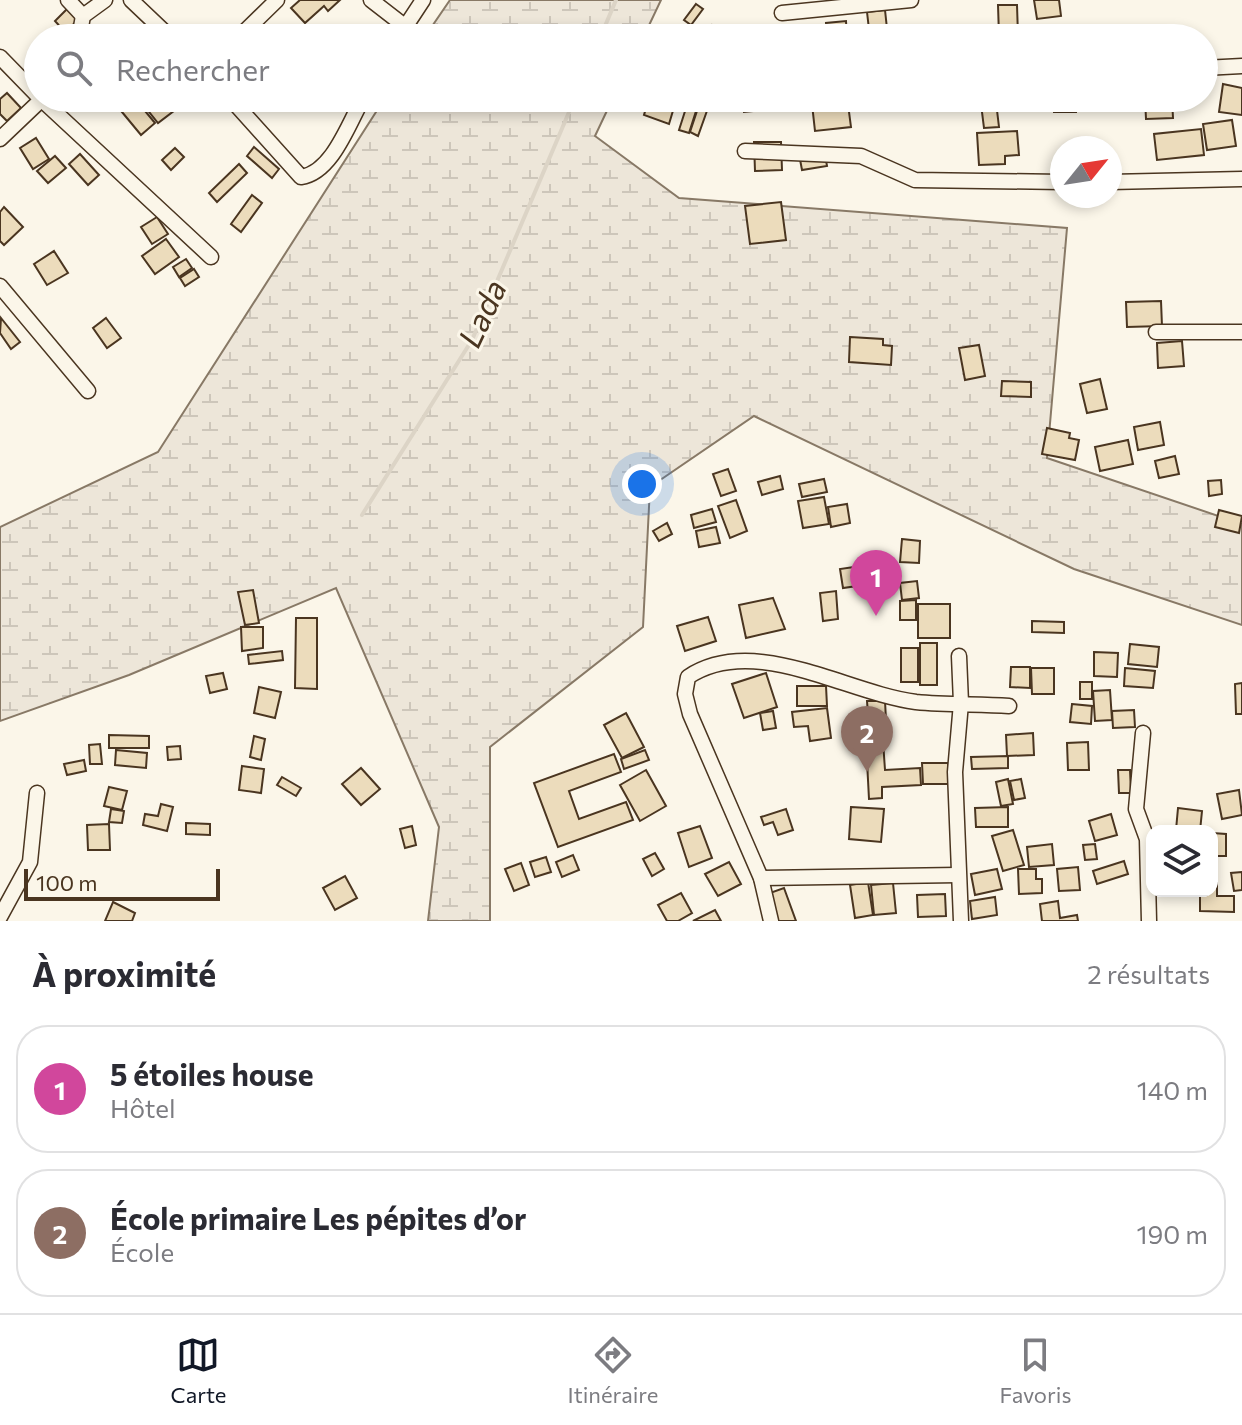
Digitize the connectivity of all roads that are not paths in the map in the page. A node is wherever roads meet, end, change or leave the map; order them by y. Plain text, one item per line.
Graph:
1 (68, 0) edge
2 (105, 0) edge
3 (131, 0) edge
4 (277, 0) edge
5 (371, 0) edge
6 (423, 0) edge
7 (911, 0) edge
8 (782, 13) dead end
9 (83, 16) junction
10 (82, 24) edge
11 (156, 24) edge
12 (252, 24) edge
13 (394, 24) edge
14 (406, 24) edge
15 (0, 57) edge
16 (1242, 66) edge
17 (1218, 67) edge
18 (24, 81) edge
19 (28, 112) edge
20 (56, 112) edge
21 (243, 112) edge
22 (355, 112) edge
23 (0, 139) edge
24 (745, 151) dead end
25 (1242, 179) edge
26 (1050, 182) edge
27 (1122, 182) edge
28 (211, 257) dead end
29 (0, 286) edge
30 (1156, 332) dead end
31 (1242, 332) edge
32 (88, 391) dead end
33 (959, 656) dead end
34 (961, 703) junction
35 (1009, 706) dead end
36 (1143, 733) dead end
37 (37, 793) dead end
38 (958, 875) junction
39 (761, 878) junction
40 (0, 917) edge
41 (771, 921) edge
42 (961, 921) edge
43 (1149, 921) edge

1 - 9 street
2 - 9 street
3 - 11 street
4 - 12 street
5 - 13 street
6 - 14 street
7 - 8 street
9 - 10 street
15 - 18 street
16 - 17 street
19 - 23 street
20 - 28 street
21 - 22 street
24 - 26 street
25 - 27 street
29 - 32 street
30 - 31 street
33 - 34 street
34 - 35 street
34 - 38 street
34 - 39 street
36 - 43 street
37 - 40 street
38 - 39 street
38 - 42 street
39 - 41 street

